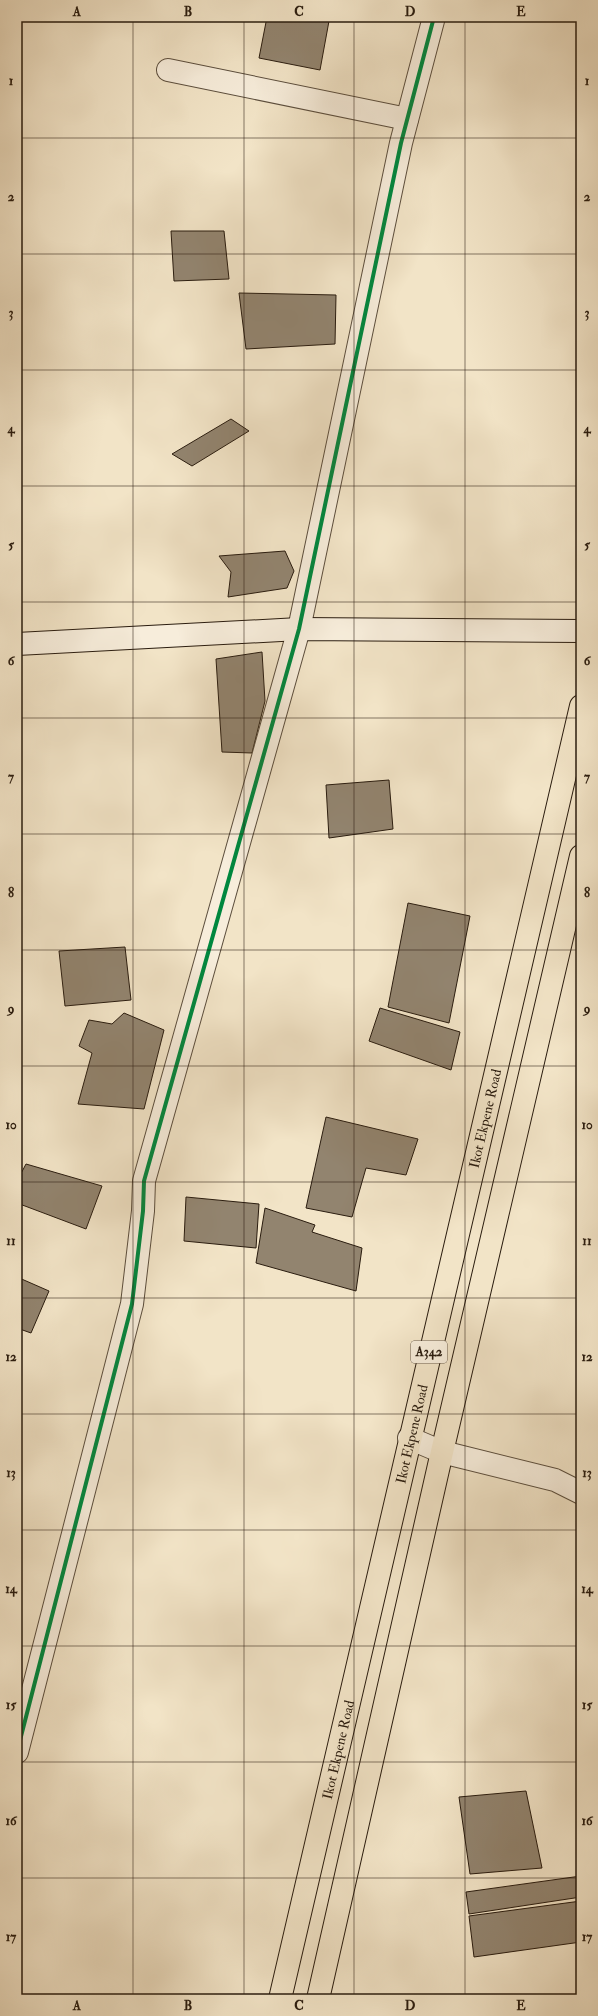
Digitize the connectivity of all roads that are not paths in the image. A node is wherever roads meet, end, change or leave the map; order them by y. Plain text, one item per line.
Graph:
1 (434, 17) edge
2 (168, 70) dead end
3 (407, 119) junction
4 (299, 628) junction
5 (581, 631) edge
6 (17, 644) edge
7 (581, 706) edge
8 (581, 856) edge
9 (409, 1438) junction
10 (442, 1452) junction
11 (578, 1487) edge
12 (17, 1752) edge
13 (280, 1999) edge
14 (318, 1999) edge

1 - 3 street
2 - 3 street
3 - 4 street
4 - 5 street
4 - 6 street
4 - 12 street
7 - 9 highway, Ikot Ekpene Road / A342
8 - 10 highway, A342
9 - 10 street
9 - 13 highway, Ikot Ekpene Road / A342
10 - 11 street
10 - 14 highway, A342

